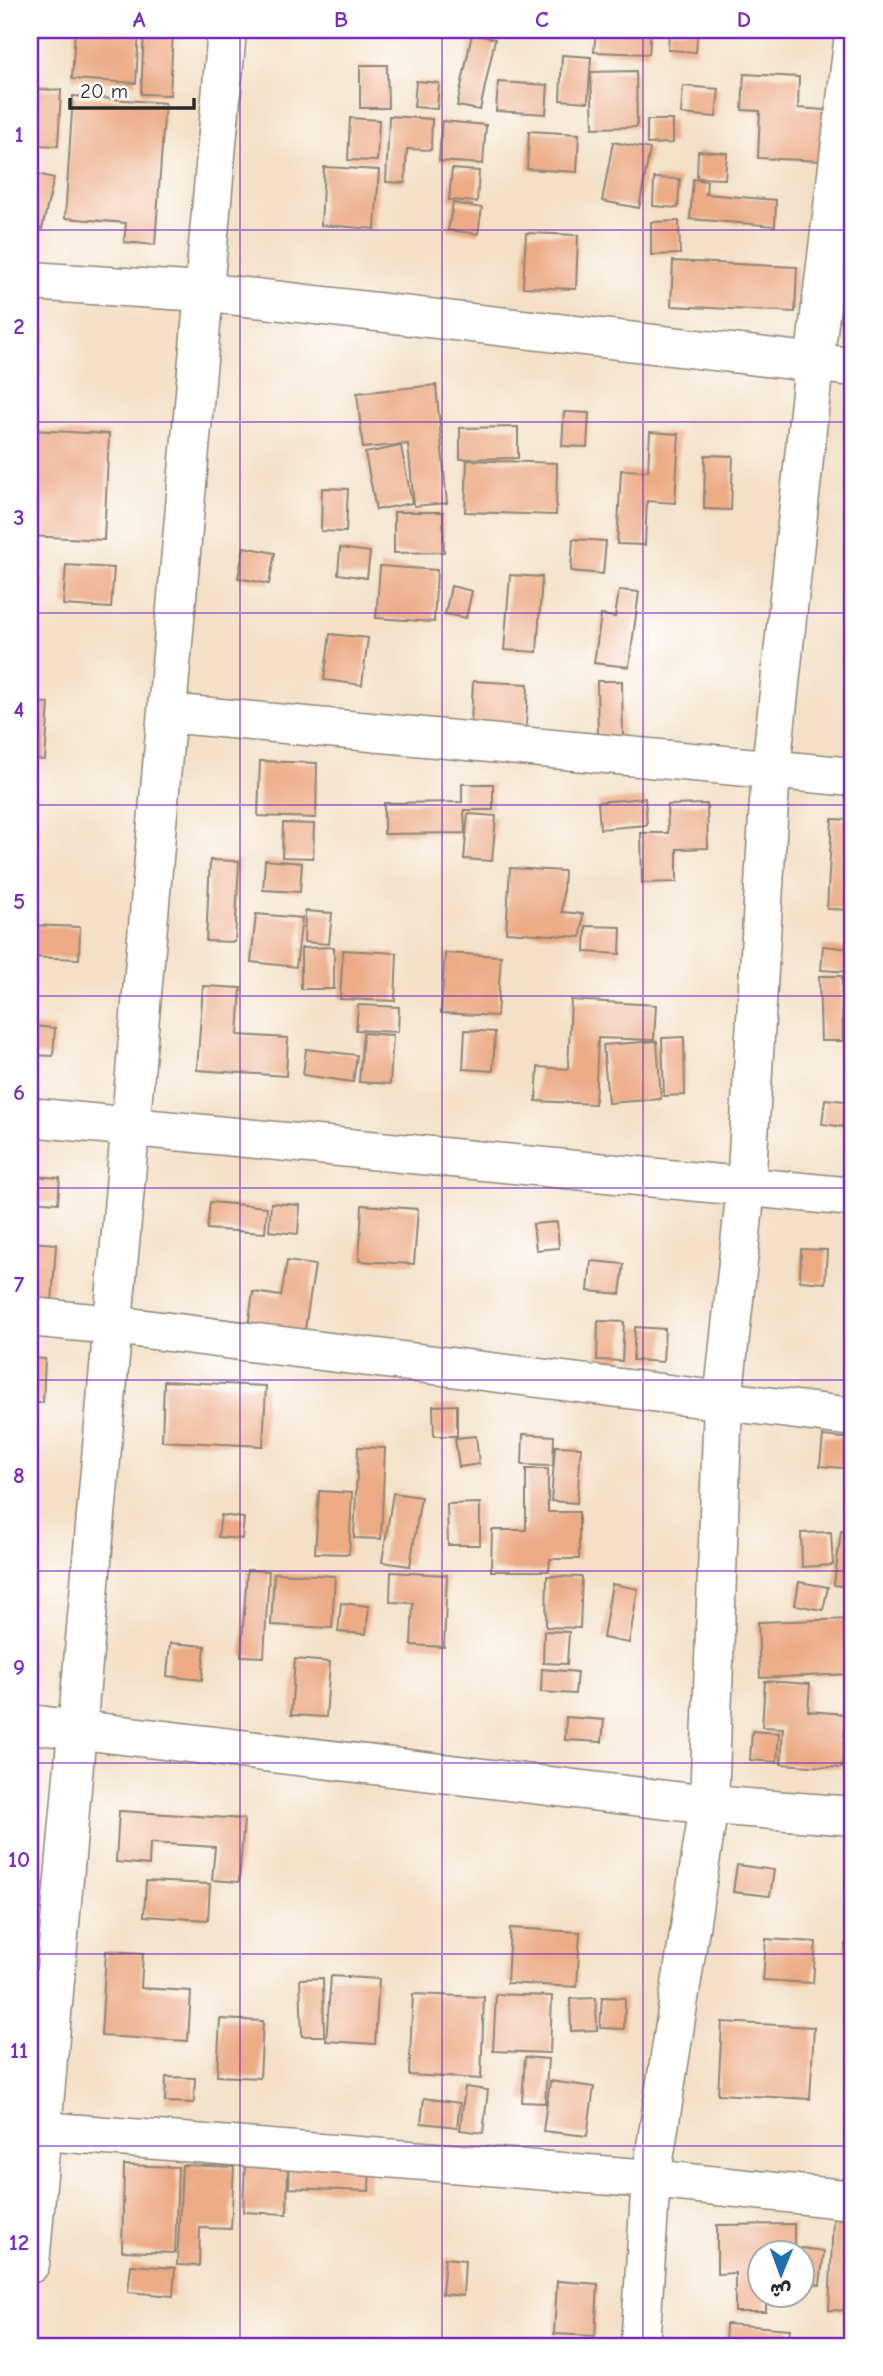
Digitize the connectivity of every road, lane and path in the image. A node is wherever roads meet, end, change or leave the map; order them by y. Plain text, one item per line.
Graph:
1 (227, 30) edge
2 (853, 43) edge
3 (30, 281) edge
4 (203, 292) junction
5 (814, 364) junction
6 (853, 367) edge
7 (167, 713) junction
8 (771, 768) junction
9 (853, 777) edge
10 (30, 1117) edge
11 (130, 1126) junction
12 (746, 1188) junction
13 (853, 1197) edge
14 (30, 1317) edge
15 (113, 1325) junction
16 (723, 1401) junction
17 (853, 1417) edge
18 (30, 1724) edge
19 (78, 1728) junction
20 (709, 1805) junction
21 (853, 1816) edge
22 (36, 2131) edge
23 (652, 2179) junction
24 (853, 2200) edge
25 (30, 2264) edge
26 (640, 2346) edge

1 - 4 street
2 - 5 street
3 - 4 street
4 - 5 street
4 - 7 street
5 - 6 street
5 - 8 street
7 - 8 street
7 - 11 street
8 - 9 street
8 - 12 street
10 - 11 street
11 - 12 street
11 - 15 street
12 - 13 street
12 - 16 street
14 - 15 street
15 - 16 street
15 - 19 street
16 - 17 street
16 - 20 street
18 - 19 street
19 - 20 street
19 - 22 street
20 - 21 street
20 - 23 street
22 - 23 street
22 - 25 street
23 - 24 street
23 - 26 street

